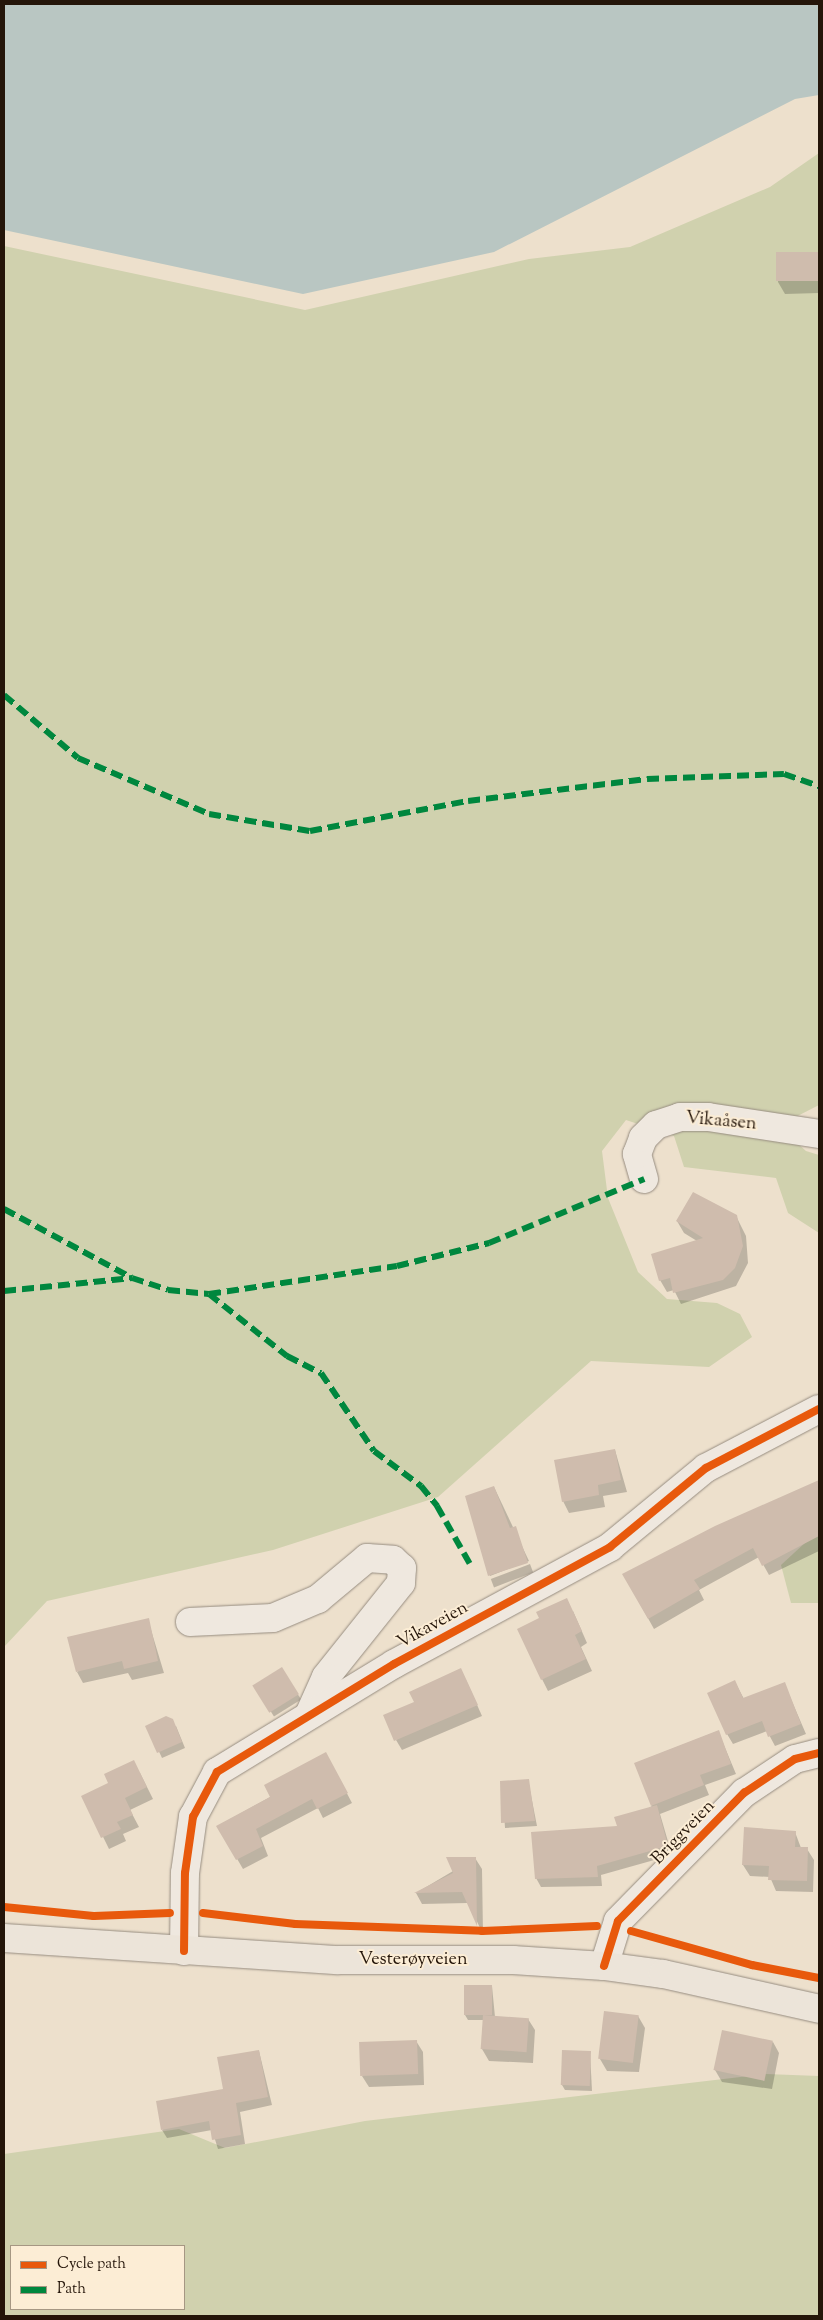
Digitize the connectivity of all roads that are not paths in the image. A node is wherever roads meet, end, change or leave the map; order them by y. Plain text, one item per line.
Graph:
1 (819, 1134) edge
2 (644, 1179) dead end
3 (819, 1409) edge
4 (190, 1622) dead end
5 (309, 1715) junction
6 (819, 1753) edge
7 (4, 1938) edge
8 (184, 1951) junction
9 (604, 1966) junction
10 (819, 2008) edge

1 - 2 street, Vikaåsen
3 - 5 street, Vikaveien
4 - 5 street, Vikaveien
5 - 8 street, Vikaveien
6 - 9 street, Briggveien
7 - 8 main road, Vesterøyveien
8 - 9 main road, Vesterøyveien
9 - 10 main road, Vesterøyveien

